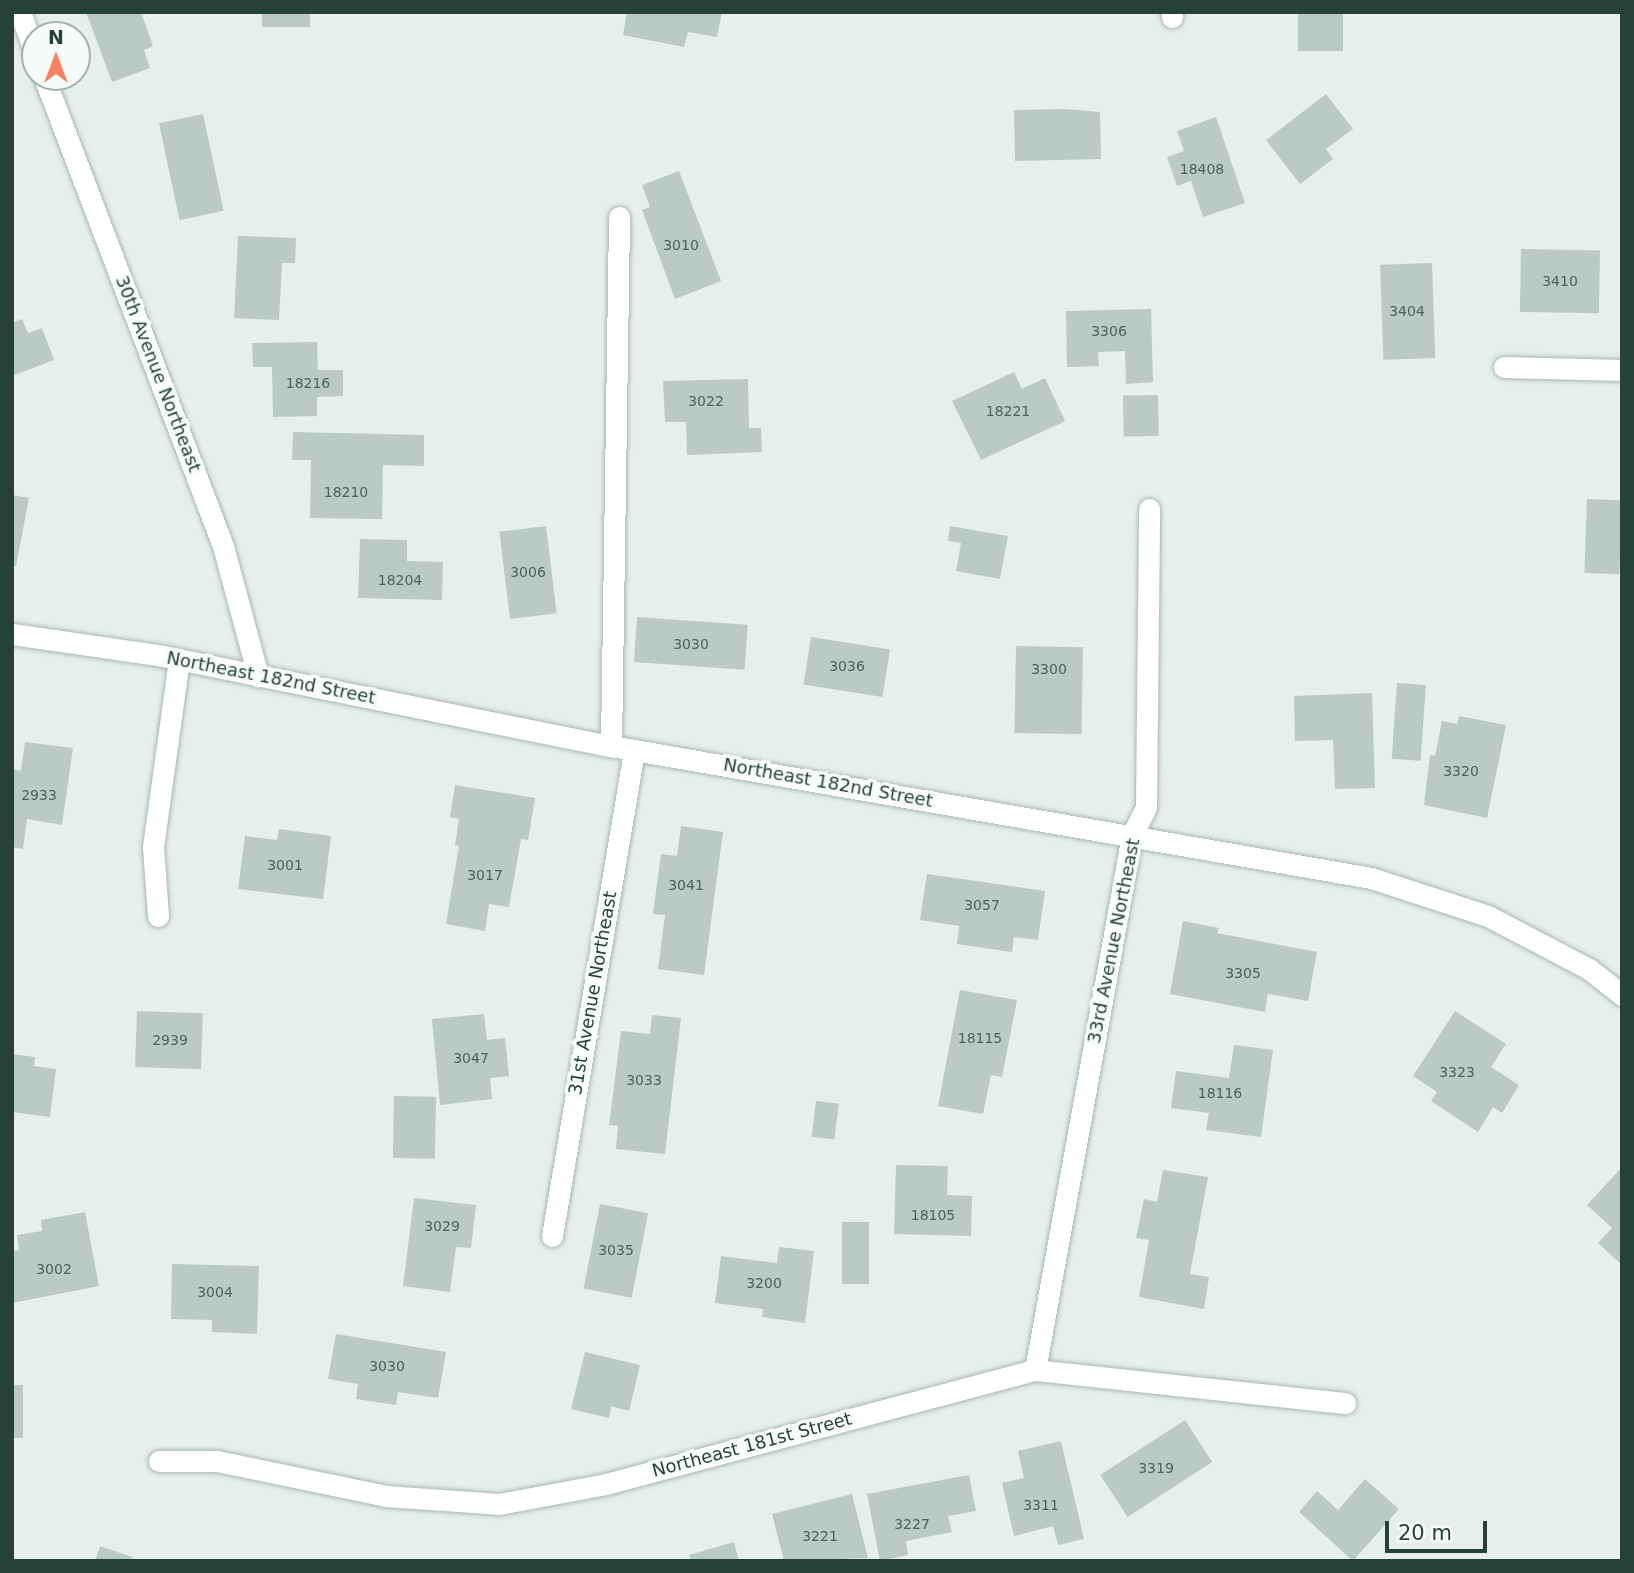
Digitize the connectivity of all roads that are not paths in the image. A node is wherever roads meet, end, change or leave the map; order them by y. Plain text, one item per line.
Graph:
1 (49, 91) edge
2 (620, 217) dead end
3 (1504, 367) dead end
4 (1622, 370) edge
5 (1149, 509) dead end
6 (12, 634) edge
7 (179, 659) junction
8 (258, 676) junction
9 (611, 746) junction
10 (634, 750) junction
11 (1132, 835) junction
12 (158, 916) dead end
13 (1622, 995) edge
14 (552, 1236) dead end
15 (1035, 1370) junction
16 (1345, 1403) dead end
17 (159, 1461) dead end

1 - 8 street, 30th Avenue Northeast
2 - 9 street
3 - 4 street
5 - 11 street, 33rd Avenue Northeast
6 - 7 street, Northeast 182nd Street
7 - 8 street, Northeast 182nd Street
7 - 12 street
8 - 9 street, Northeast 182nd Street
9 - 10 street, Northeast 182nd Street
10 - 11 street, Northeast 182nd Street
10 - 14 street, 31st Avenue Northeast
11 - 13 street, Northeast 182nd Street
11 - 15 street, 33rd Avenue Northeast
15 - 16 street, Northeast 181st Street
15 - 17 street, Northeast 181st Street

